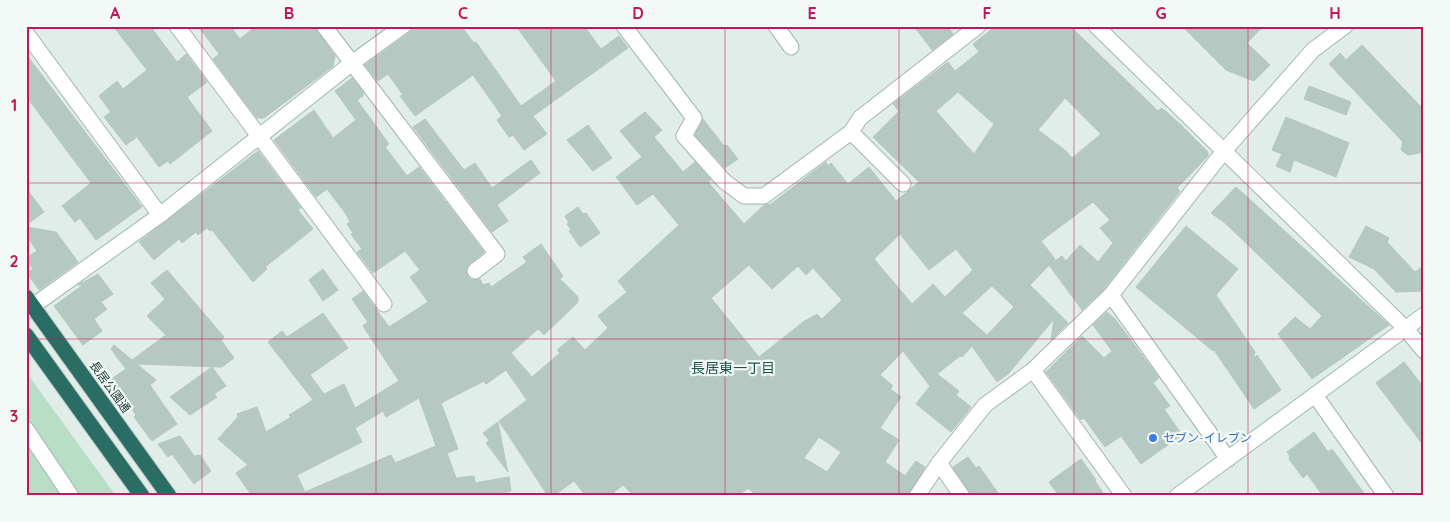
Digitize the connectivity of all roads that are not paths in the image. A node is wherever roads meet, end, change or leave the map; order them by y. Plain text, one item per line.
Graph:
1 (177, 26) edge
2 (324, 26) edge
3 (403, 26) edge
4 (624, 26) edge
5 (776, 26) edge
6 (978, 26) edge
7 (1096, 26) edge
8 (1345, 26) edge
9 (26, 33) edge
10 (791, 47) dead end
11 (352, 63) junction
12 (850, 132) junction
13 (260, 136) junction
14 (1224, 152) junction
15 (903, 184) dead end
16 (160, 214) junction
17 (475, 271) dead end
18 (1110, 295) junction
19 (28, 304) edge
20 (384, 304) dead end
21 (1424, 315) edge
22 (1405, 328) junction
23 (26, 335) edge
24 (1424, 351) edge
25 (1032, 370) junction
26 (1315, 395) junction
27 (26, 428) edge
28 (1228, 459) junction
29 (939, 464) junction
30 (71, 496) edge
31 (142, 496) edge
32 (169, 496) edge
33 (917, 496) edge
34 (962, 496) edge
35 (1124, 496) edge
36 (1178, 496) edge
37 (1386, 496) edge

1 - 13 street
2 - 11 street
3 - 11 street
4 - 12 street
5 - 10 street
6 - 12 street
7 - 14 street
8 - 14 street
9 - 16 street
11 - 13 street
11 - 17 street
12 - 15 street
13 - 16 street
13 - 20 street
14 - 18 street
14 - 22 street
16 - 19 street
18 - 25 street
18 - 28 street
19 - 32 highway, 長居公園通
21 - 22 street
22 - 24 street
22 - 26 street
23 - 31 highway
25 - 29 street
25 - 35 street
26 - 28 street
26 - 37 street
27 - 30 street
28 - 36 street
29 - 33 street
29 - 34 street

